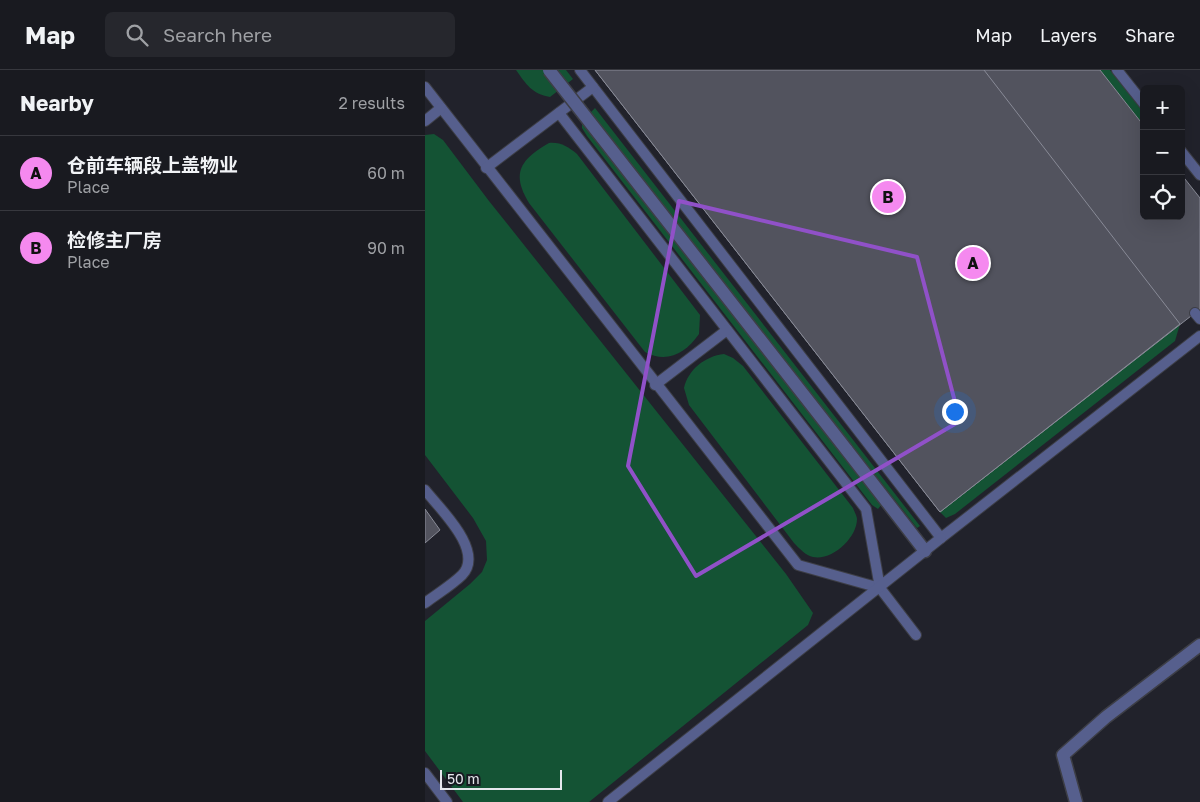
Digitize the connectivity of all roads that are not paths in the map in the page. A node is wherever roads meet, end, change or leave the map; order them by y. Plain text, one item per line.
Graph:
1 (549, 70) edge
2 (580, 70) edge
3 (1117, 70) edge
4 (425, 87) edge
5 (593, 87) junction
6 (1140, 99) edge
7 (441, 108) junction
8 (559, 112) junction
9 (425, 121) edge
10 (1185, 157) edge
11 (486, 168) junction
12 (1200, 175) edge
13 (727, 330) junction
14 (1200, 336) edge
15 (655, 385) junction
16 (425, 490) edge
17 (941, 538) junction
18 (925, 551) junction
19 (880, 588) junction
20 (425, 603) edge
21 (916, 635) dead end
22 (1200, 645) edge
23 (425, 772) edge
24 (447, 802) edge
25 (609, 802) edge
26 (1075, 802) edge

1 - 18 street, bridge
2 - 5 lane
3 - 6 lane
4 - 7 lane
5 - 8 lane
5 - 17 lane
7 - 9 lane
7 - 11 lane
8 - 11 lane
8 - 13 lane
10 - 12 lane
11 - 15 lane
13 - 15 lane
13 - 19 lane
14 - 17 lane
15 - 19 lane
16 - 20 lane
17 - 18 lane
18 - 19 lane
19 - 21 lane
19 - 25 lane
22 - 26 street
23 - 24 lane

